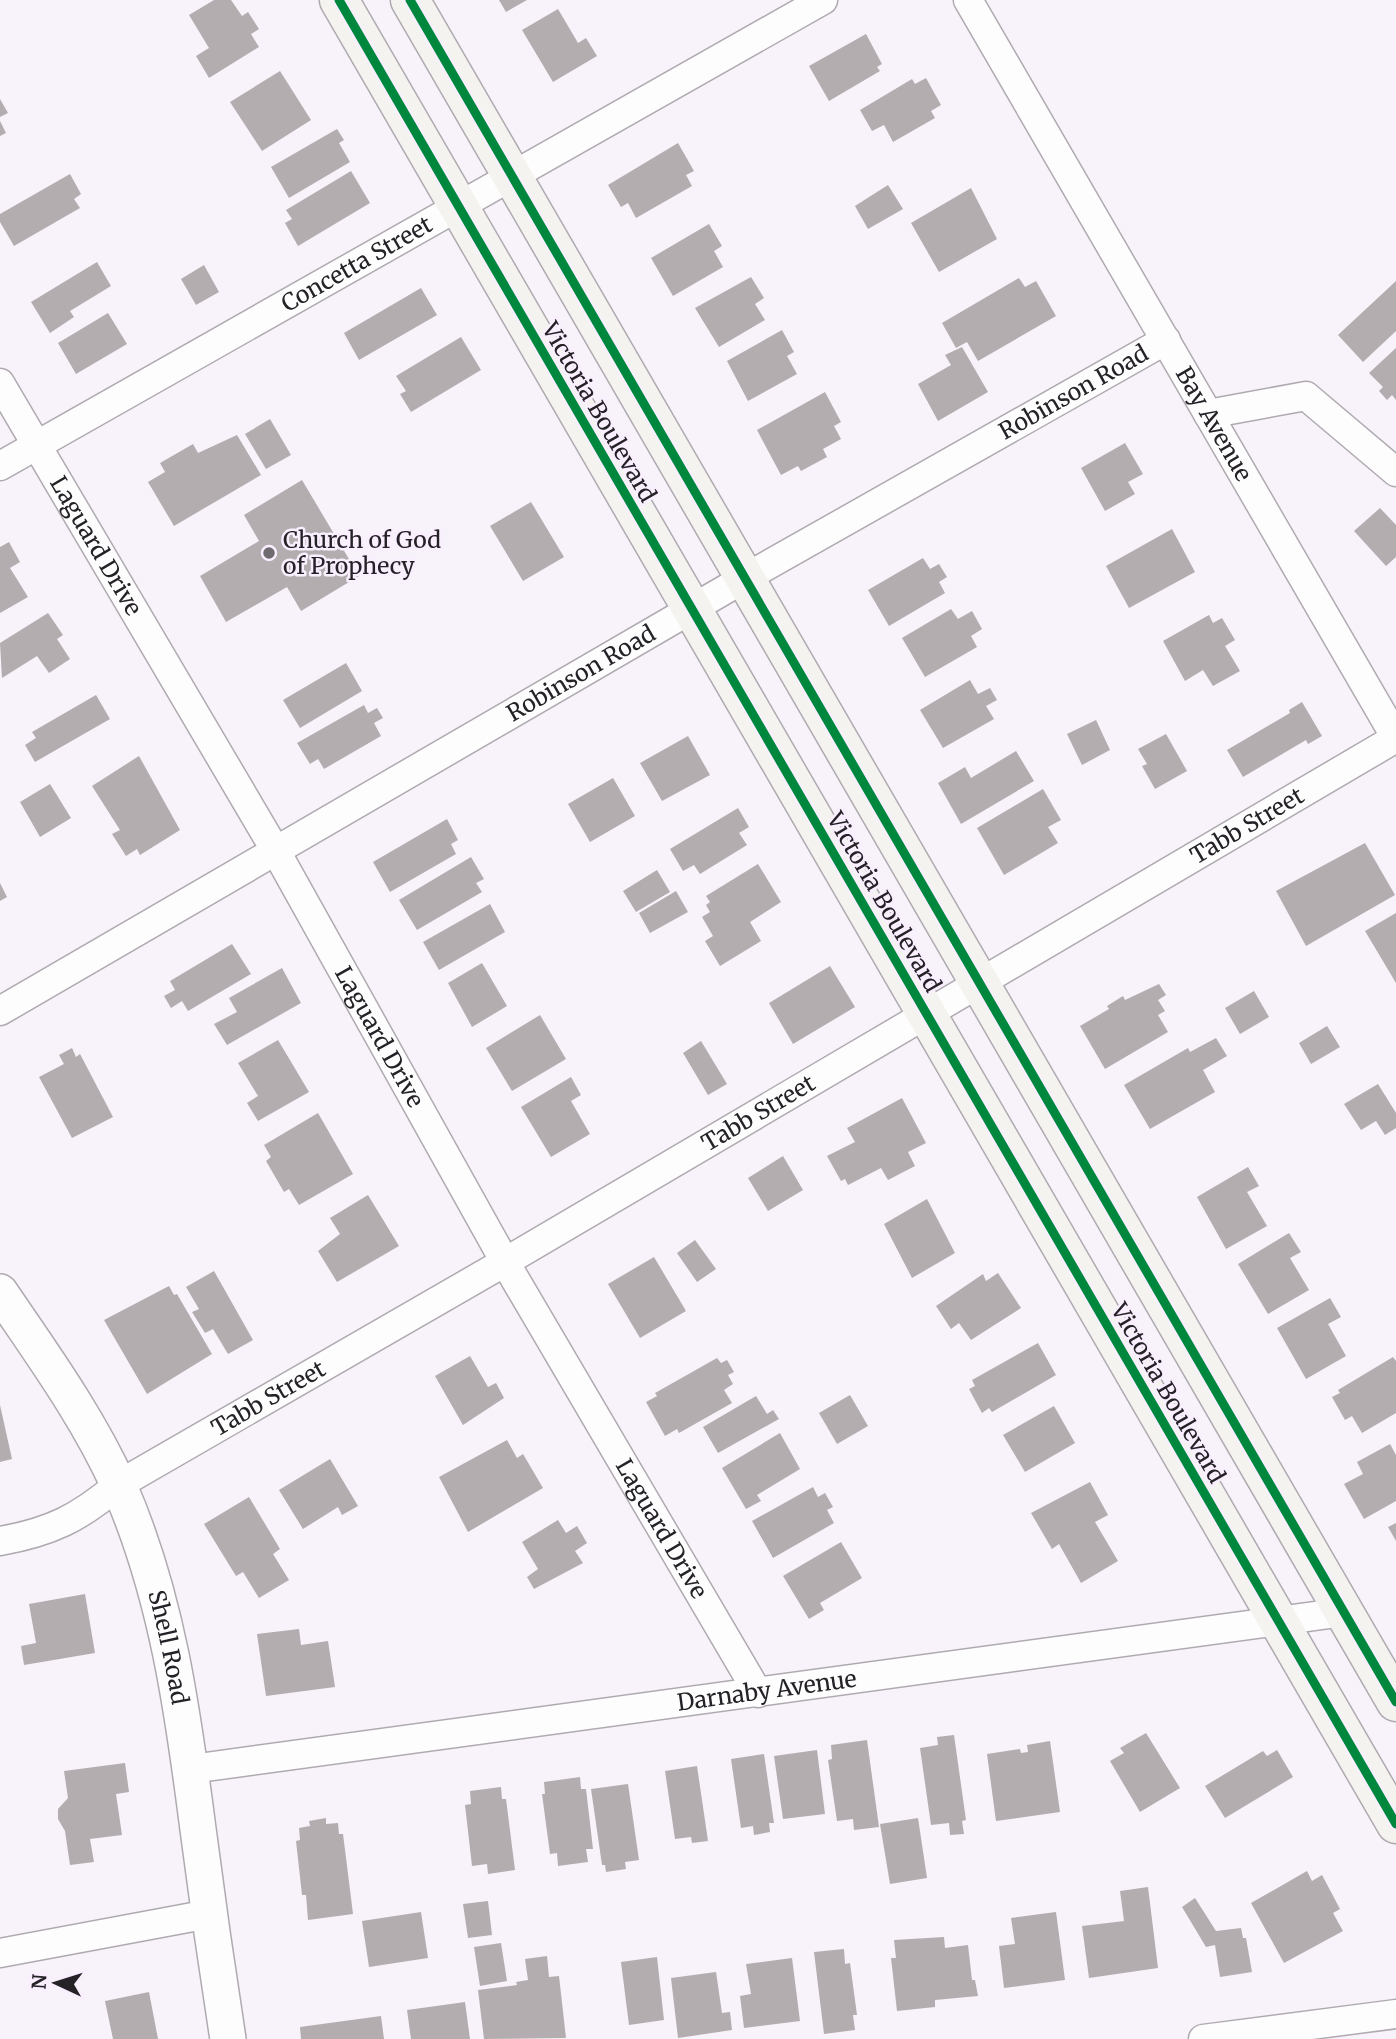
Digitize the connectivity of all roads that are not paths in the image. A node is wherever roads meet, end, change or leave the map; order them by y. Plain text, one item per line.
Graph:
1 (339, 0) edge
2 (411, 0) edge
3 (823, 0) edge
4 (968, 0) edge
5 (513, 177) junction
6 (458, 206) junction
7 (1166, 340) junction
8 (0, 383) edge
9 (1208, 414) junction
10 (36, 445) junction
11 (0, 466) edge
12 (1396, 472) edge
13 (745, 578) junction
14 (691, 611) junction
15 (1396, 738) edge
16 (277, 853) junction
17 (979, 983) junction
18 (0, 1011) edge
19 (927, 1014) junction
20 (505, 1262) junction
21 (0, 1292) edge
22 (118, 1485) junction
23 (0, 1541) edge
24 (1343, 1612) junction
25 (1280, 1623) junction
26 (758, 1693) junction
27 (1396, 1702) edge
28 (191, 1769) junction
29 (1396, 1824) edge
30 (209, 1914) junction
31 (0, 1953) edge
32 (1396, 2014) edge
33 (228, 2039) edge
34 (1203, 2039) edge

1 - 6 main road, Victoria Boulevard
2 - 5 main road, Victoria Boulevard
3 - 5 street, Concetta Street
4 - 7 street, Bay Avenue
5 - 6 street, Concetta Street
5 - 13 main road, Victoria Boulevard
6 - 10 street, Concetta Street
6 - 14 main road, Victoria Boulevard
7 - 9 street, Bay Avenue
7 - 13 street, Robinson Road
8 - 10 street, Laguard Drive
9 - 12 street
9 - 15 street, Bay Avenue
10 - 11 street, Concetta Street
10 - 16 street, Laguard Drive
13 - 14 street, Robinson Road
13 - 17 main road, Victoria Boulevard
14 - 16 street, Robinson Road
14 - 19 main road, Victoria Boulevard
15 - 17 street, Tabb Street
16 - 18 street, Robinson Road
16 - 20 street, Laguard Drive
17 - 19 street, Tabb Street
17 - 24 main road, Victoria Boulevard
19 - 20 street, Tabb Street
19 - 25 main road, Victoria Boulevard
20 - 22 street, Tabb Street
20 - 26 street, Laguard Drive
21 - 22 street, Shell Road
22 - 23 street, Tabb Street
22 - 28 street, Shell Road
24 - 25 street, Darnaby Avenue
24 - 27 main road, Victoria Boulevard
25 - 26 street, Darnaby Avenue
25 - 29 main road, Victoria Boulevard
26 - 28 street, Darnaby Avenue
28 - 30 street, Shell Road
30 - 31 street
30 - 33 street, Shell Road
32 - 34 street

